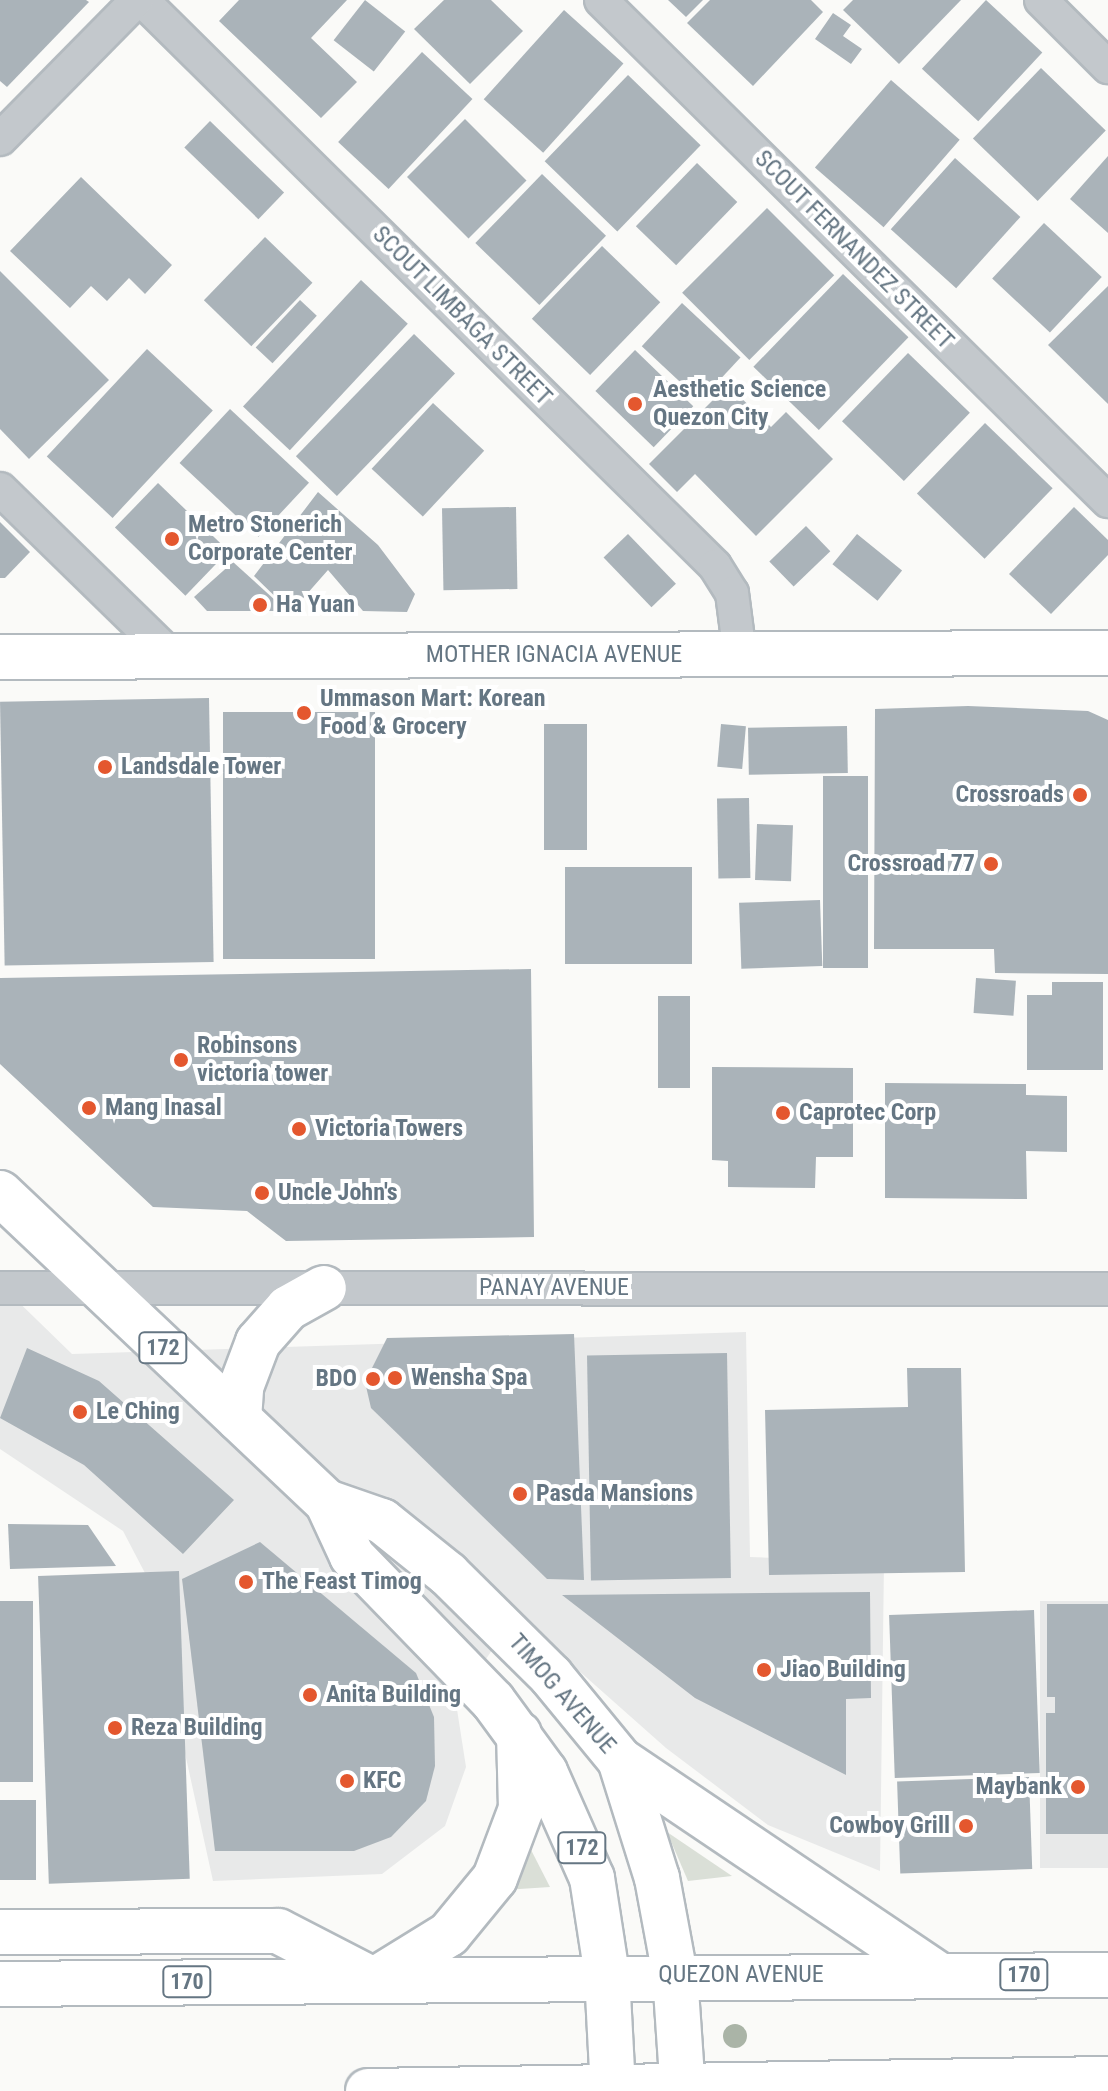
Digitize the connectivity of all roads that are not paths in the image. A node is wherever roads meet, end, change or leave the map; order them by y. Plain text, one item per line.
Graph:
1 (140, 0) edge
2 (601, 0) edge
3 (1041, 0) edge
4 (1108, 67) edge
5 (0, 139) edge
6 (0, 489) edge
7 (1108, 501) edge
8 (1108, 653) edge
9 (740, 655) junction
10 (0, 657) edge
11 (172, 657) junction
12 (0, 1193) edge
13 (99, 1287) junction
14 (0, 1288) edge
15 (324, 1288) junction
16 (1108, 1289) edge
17 (239, 1419) junction
18 (327, 1502) junction
19 (519, 1734) junction
20 (620, 1760) junction
21 (0, 1932) edge
22 (607, 1975) junction
23 (675, 1975) junction
24 (939, 1975) junction
25 (1108, 1975) edge
26 (373, 1980) junction
27 (0, 1984) edge
28 (1108, 2079) edge
29 (1013, 2086) edge
30 (683, 2090) edge
31 (368, 2091) edge
32 (400, 2091) edge
33 (613, 2091) edge

1 - 5 street
1 - 9 street, SCOUT LIMBAGA STREET
2 - 7 street, SCOUT FERNANDEZ STREET
3 - 4 street
6 - 11 street
8 - 9 main road, MOTHER IGNACIA AVENUE
9 - 11 main road, MOTHER IGNACIA AVENUE
10 - 11 main road, MOTHER IGNACIA AVENUE
12 - 13 main road, TIMOG AVENUE / 172
13 - 14 street, PANAY AVENUE
13 - 15 street, PANAY AVENUE
13 - 17 main road, TIMOG AVENUE / 172
15 - 16 street, PANAY AVENUE
15 - 17 main road
17 - 18 main road, TIMOG AVENUE / 172
18 - 19 main road, TIMOG AVENUE / 172
18 - 20 main road, TIMOG AVENUE / 172
19 - 22 main road, TIMOG AVENUE / 172
19 - 26 main road
20 - 23 main road, TIMOG AVENUE / 172
20 - 24 main road
21 - 26 main road, QUEZON AVENUE / 170
22 - 23 main road, QUEZON AVENUE / 170
22 - 26 main road, QUEZON AVENUE / 170
22 - 33 main road, TIMOG AVENUE
23 - 24 main road, QUEZON AVENUE / 170
23 - 30 main road, TIMOG AVENUE
24 - 25 main road, QUEZON AVENUE / 170
26 - 27 main road, QUEZON AVENUE / 170
28 - 29 main road
29 - 30 main road
30 - 33 main road
31 - 32 main road
32 - 33 main road

